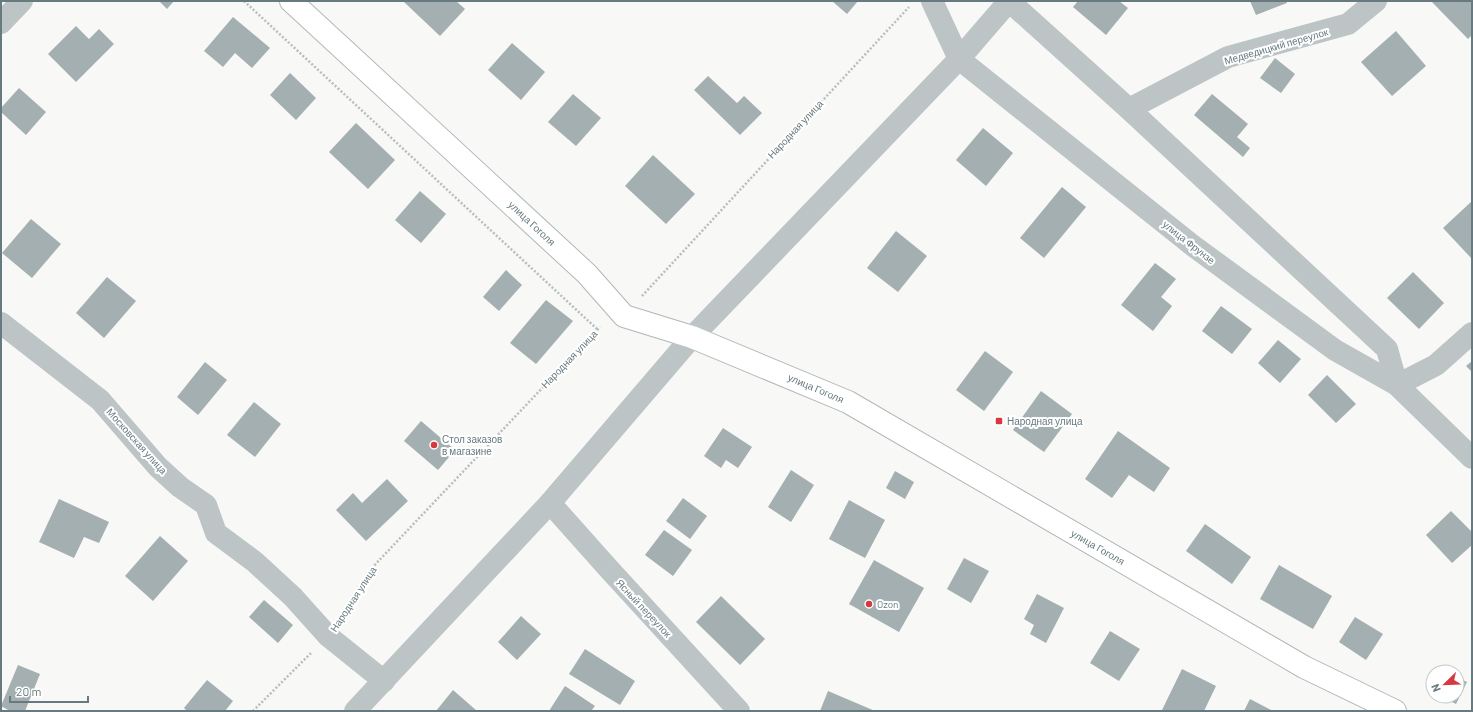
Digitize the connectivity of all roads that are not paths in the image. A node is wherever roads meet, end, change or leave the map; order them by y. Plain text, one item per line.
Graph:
1 (22, 1) edge
2 (291, 1) edge
3 (932, 1) edge
4 (1009, 1) edge
5 (1376, 1) edge
6 (1, 23) edge
7 (959, 60) junction
8 (1129, 109) junction
9 (1, 323) edge
10 (1472, 333) edge
11 (692, 337) junction
12 (1397, 385) junction
13 (1472, 458) edge
14 (550, 503) junction
15 (384, 681) junction
16 (355, 711) edge
17 (739, 711) edge
18 (1395, 711) edge

1 - 6 street
2 - 11 main road, улица Гоголя
3 - 7 street, улица Фрунзе
4 - 7 street
4 - 8 street
5 - 8 street, Медведицкий переулок
7 - 11 street
7 - 12 street, улица Фрунзе
8 - 12 street
9 - 15 street, Московская улица
10 - 12 street
11 - 14 street
11 - 18 main road, улица Гоголя
12 - 13 street, улица Фрунзе
14 - 15 street
14 - 17 street, Ясный переулок
15 - 16 street

